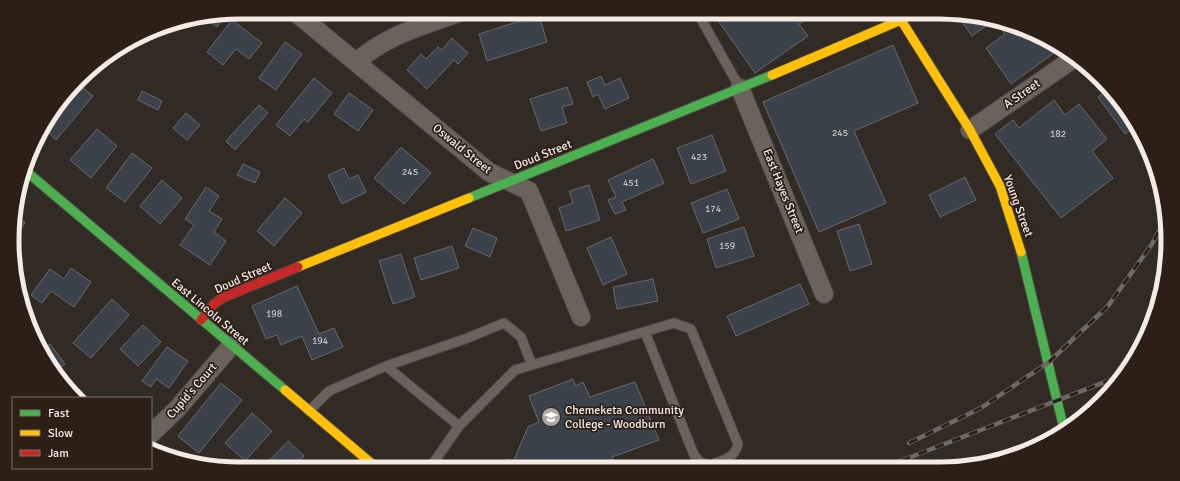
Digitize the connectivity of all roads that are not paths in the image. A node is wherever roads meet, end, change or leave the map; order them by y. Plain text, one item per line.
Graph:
1 (304, 19) edge
2 (441, 19) edge
3 (701, 19) edge
4 (892, 19) edge
5 (901, 19) edge
6 (1070, 61) edge
7 (357, 62) junction
8 (740, 88) junction
9 (970, 130) junction
10 (30, 174) edge
11 (511, 181) junction
12 (824, 294) dead end
13 (581, 317) dead end
14 (201, 320) junction
15 (645, 332) junction
16 (231, 346) junction
17 (532, 365) junction
18 (386, 366) junction
19 (308, 411) junction
20 (1063, 425) edge
21 (459, 426) junction
22 (152, 433) edge
23 (370, 462) edge
24 (434, 462) edge
25 (700, 462) edge
26 (717, 462) edge

1 - 7 street, Oswald Street
2 - 7 street
3 - 8 lane
4 - 8 street, Doud Street
5 - 9 street, Young Street
6 - 9 street, A Street
7 - 11 street, Oswald Street
8 - 11 street, Doud Street
8 - 12 street, East Hayes Street
9 - 20 street, Young Street
10 - 14 street, East Lincoln Street
11 - 13 street, Oswald Street
11 - 14 street, Doud Street
14 - 16 street, East Lincoln Street
15 - 17 lane
15 - 25 lane
15 - 26 lane
16 - 19 street, East Lincoln Street
16 - 22 street, Cupid's Court
17 - 18 lane
17 - 21 lane
18 - 19 lane
18 - 21 lane
19 - 23 street, East Lincoln Street
21 - 24 lane

